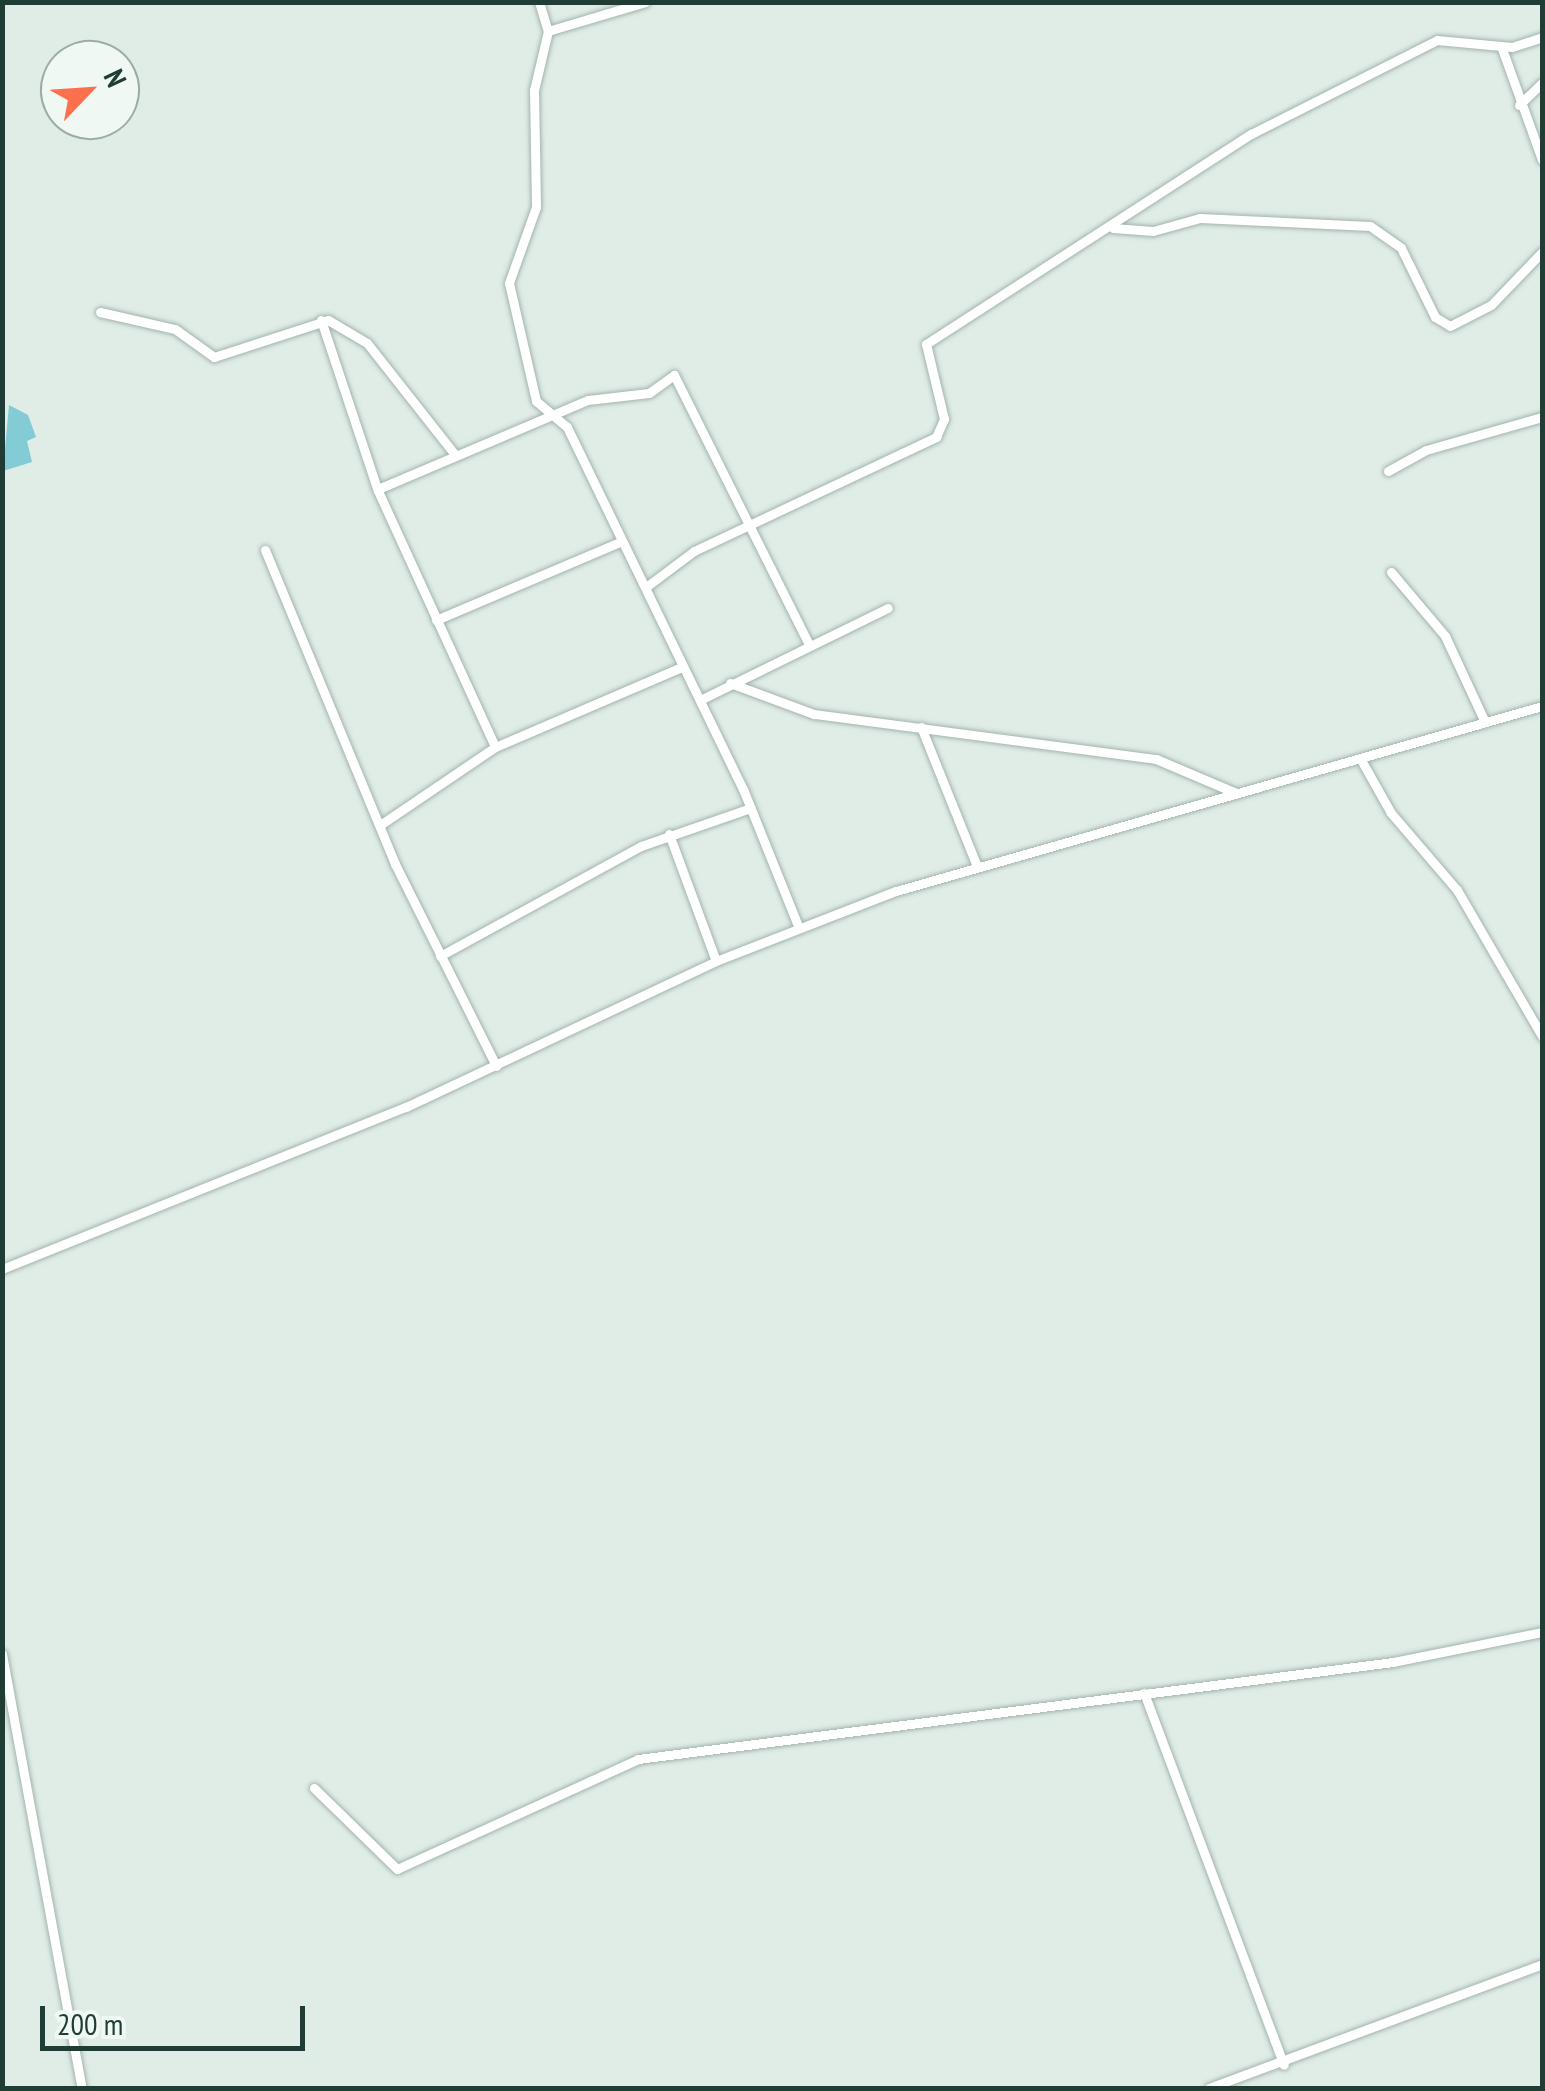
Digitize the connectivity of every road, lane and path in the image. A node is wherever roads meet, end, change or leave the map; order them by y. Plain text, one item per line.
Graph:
1 (539, 2) edge
2 (646, 2) edge
3 (548, 30) junction
4 (1542, 37) edge
5 (1501, 46) junction
6 (1542, 83) edge
7 (1519, 104) junction
8 (1542, 160) edge
9 (1113, 228) junction
10 (1542, 252) edge
11 (100, 312) dead end
12 (322, 320) junction
13 (551, 416) junction
14 (1542, 417) edge
15 (455, 455) junction
16 (1388, 471) dead end
17 (378, 488) junction
18 (748, 524) junction
19 (620, 542) junction
20 (265, 550) dead end
21 (1392, 572) dead end
22 (646, 587) junction
23 (888, 608) dead end
24 (436, 620) junction
25 (808, 643) junction
26 (682, 668) junction
27 (730, 683) junction
28 (700, 700) junction
29 (1542, 706) edge
30 (1484, 722) junction
31 (921, 727) junction
32 (495, 747) junction
33 (1360, 758) junction
34 (1236, 793) junction
35 (751, 808) junction
36 (380, 826) junction
37 (669, 834) junction
38 (977, 866) junction
39 (799, 928) junction
40 (440, 956) junction
41 (716, 961) junction
42 (1542, 1036) edge
43 (496, 1066) junction
44 (2, 1269) edge
45 (1542, 1632) edge
46 (2, 1654) edge
47 (1144, 1693) junction
48 (314, 1788) dead end
49 (1542, 1964) edge
50 (1284, 2064) junction
51 (82, 2088) edge
52 (1209, 2088) edge

1 - 3 street
2 - 3 street
3 - 13 street
4 - 5 street
5 - 7 street
5 - 9 street
6 - 7 street
7 - 8 street
9 - 10 street
9 - 18 street
11 - 12 street
12 - 15 street
12 - 17 street
13 - 15 street
13 - 18 street
13 - 19 street
14 - 16 street
15 - 17 street
17 - 24 street
18 - 22 street
18 - 25 street
19 - 22 street
19 - 24 street
20 - 36 street
21 - 30 street
22 - 26 street
23 - 25 street
24 - 32 street
25 - 27 street
26 - 28 street
26 - 32 street
27 - 28 street
27 - 31 street
28 - 35 street
29 - 30 street
30 - 33 street
31 - 34 street
31 - 38 street
32 - 36 street
33 - 34 street
33 - 42 street
34 - 38 street
35 - 37 street
35 - 39 street
36 - 40 street
37 - 40 street
37 - 41 street
38 - 39 street
39 - 41 street
40 - 43 street
41 - 43 street
43 - 44 street
45 - 47 street
46 - 51 street
47 - 48 street
47 - 50 street
49 - 50 street
50 - 52 street

